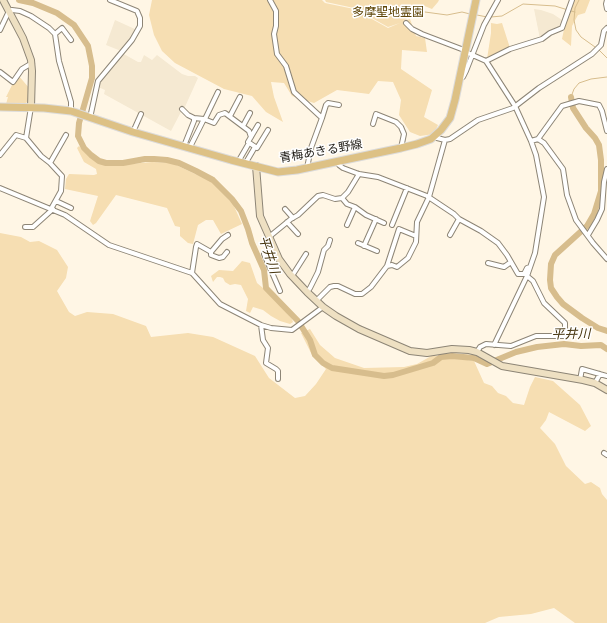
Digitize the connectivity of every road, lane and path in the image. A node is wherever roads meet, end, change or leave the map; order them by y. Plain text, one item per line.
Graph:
1 (2, 0) edge
2 (110, 0) edge
3 (270, 0) edge
4 (476, 0) edge
5 (498, 0) edge
6 (572, 0) edge
7 (607, 0) edge
8 (8, 8) junction
9 (607, 9) edge
10 (406, 23) dead end
11 (607, 28) edge
12 (0, 30) edge
13 (55, 34) junction
14 (71, 40) dead end
15 (607, 45) edge
16 (600, 46) junction
17 (465, 51) junction
18 (473, 56) junction
19 (486, 61) junction
20 (32, 63) junction
21 (0, 72) edge
22 (460, 78) junction
23 (218, 92) dead end
24 (240, 97) dead end
25 (339, 105) dead end
26 (515, 106) junction
27 (0, 107) edge
28 (31, 107) junction
29 (182, 109) dead end
30 (72, 112) junction
31 (250, 113) dead end
32 (142, 114) dead end
33 (230, 116) junction
34 (89, 117) junction
35 (194, 118) junction
36 (322, 118) junction
37 (205, 119) junction
38 (373, 124) dead end
39 (258, 125) dead end
40 (243, 126) junction
41 (268, 130) dead end
42 (607, 131) edge
43 (133, 132) junction
44 (66, 135) dead end
45 (251, 137) junction
46 (433, 137) junction
47 (26, 138) junction
48 (538, 139) junction
49 (445, 140) junction
50 (531, 141) junction
51 (249, 143) junction
52 (187, 146) junction
53 (255, 147) junction
54 (401, 148) junction
55 (0, 155) edge
56 (338, 162) junction
57 (50, 163) junction
58 (242, 163) junction
59 (256, 166) junction
60 (307, 168) junction
61 (607, 169) edge
62 (359, 174) junction
63 (0, 188) edge
64 (407, 188) junction
65 (428, 197) junction
66 (342, 198) junction
67 (56, 201) junction
68 (355, 207) junction
69 (71, 208) dead end
70 (52, 209) junction
71 (285, 209) dead end
72 (293, 218) junction
73 (376, 219) junction
74 (459, 219) junction
75 (287, 222) junction
76 (384, 223) dead end
77 (347, 225) dead end
78 (392, 225) dead end
79 (25, 226) dead end
80 (298, 234) dead end
81 (587, 234) junction
82 (228, 235) dead end
83 (450, 235) dead end
84 (416, 236) junction
85 (269, 237) junction
86 (330, 240) dead end
87 (358, 243) dead end
88 (364, 246) junction
89 (377, 251) dead end
90 (211, 252) junction
91 (227, 252) dead end
92 (264, 254) dead end
93 (306, 254) dead end
94 (607, 259) edge
95 (488, 262) dead end
96 (511, 262) junction
97 (387, 266) junction
98 (531, 267) junction
99 (192, 273) junction
100 (292, 276) junction
101 (527, 276) junction
102 (280, 291) dead end
103 (307, 292) junction
104 (316, 300) junction
105 (323, 307) junction
106 (261, 325) junction
107 (494, 345) junction
108 (479, 353) junction
109 (600, 374) junction
110 (607, 376) edge
111 (278, 380) dead end
112 (580, 380) junction
113 (595, 384) junction
114 (607, 390) edge

1 - 8 main road
2 - 34 street
3 - 36 street
4 - 17 main road, 青梅あきる野線
5 - 18 street
6 - 19 street
7 - 9 street
8 - 12 street
8 - 13 street
8 - 20 main road
10 - 17 street
11 - 16 street
13 - 14 street
13 - 30 street
15 - 16 street
16 - 26 street
17 - 18 street
17 - 22 main road, 青梅あきる野線
18 - 19 street
18 - 22 street
19 - 26 street
20 - 21 street
20 - 28 main road
22 - 46 main road, 青梅あきる野線
23 - 37 street
24 - 33 street
25 - 36 street
26 - 49 street
26 - 50 street
27 - 28 main road, 青梅あきる野線
28 - 30 main road, 青梅あきる野線
28 - 47 street
29 - 35 street
30 - 34 main road, 青梅あきる野線
31 - 40 street
32 - 43 street
33 - 37 street
33 - 40 street
34 - 43 main road, 青梅あきる野線
35 - 37 street
35 - 52 street
36 - 60 street
37 - 52 street
38 - 54 street
39 - 45 street
40 - 45 street
41 - 53 street
42 - 48 street
43 - 52 main road, 青梅あきる野線
44 - 57 street
45 - 51 street
46 - 49 street
46 - 54 main road, 青梅あきる野線
47 - 55 street
47 - 57 street
48 - 50 street
48 - 81 street
49 - 65 street
50 - 98 street
51 - 53 street
51 - 58 street
52 - 58 main road, 青梅あきる野線
53 - 58 street
54 - 56 main road, 青梅あきる野線
56 - 60 main road, 青梅あきる野線
56 - 62 street
57 - 67 street
58 - 59 main road, 青梅あきる野線
59 - 60 main road, 青梅あきる野線
59 - 85 main road
61 - 81 street
62 - 64 street
62 - 66 street
63 - 70 street
64 - 65 street
64 - 78 street
65 - 74 street
65 - 84 street
66 - 68 street
66 - 72 street
67 - 69 street
67 - 70 street
68 - 73 street
68 - 77 street
70 - 79 street
70 - 99 street
71 - 72 street
72 - 75 street
73 - 76 street
73 - 88 street
74 - 83 street
74 - 96 street
75 - 80 street
75 - 85 street
81 - 94 street
82 - 90 street
84 - 97 street
84 - 97 street
85 - 100 main road
86 - 103 street
87 - 88 street
88 - 89 street
90 - 91 street
90 - 99 street
92 - 102 street
93 - 100 street
95 - 96 street
96 - 98 street
97 - 104 street
98 - 101 street
99 - 106 street
100 - 103 main road
101 - 107 street
101 - 107 street
103 - 104 main road
104 - 105 main road
105 - 106 street
105 - 108 main road
106 - 111 street
107 - 108 street
108 - 112 main road
109 - 110 street
109 - 112 street
109 - 113 street
112 - 113 main road
113 - 114 main road

